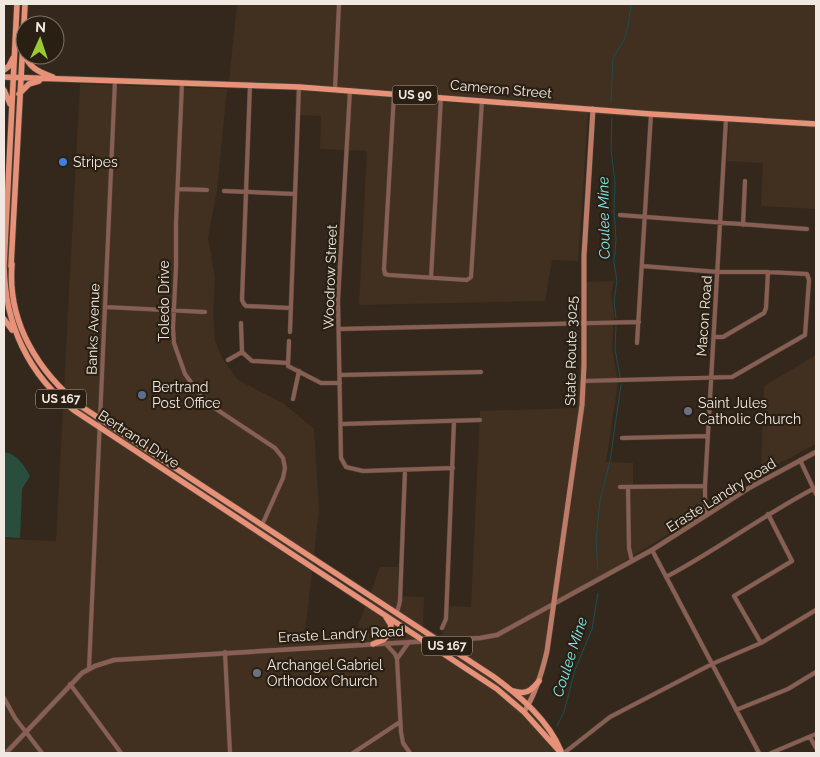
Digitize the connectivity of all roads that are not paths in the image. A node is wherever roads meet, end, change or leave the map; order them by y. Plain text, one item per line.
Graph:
1 (339, 4) edge
2 (15, 46) joint
3 (21, 65) edge
4 (30, 65) edge
5 (4, 70) edge
6 (4, 77) edge
7 (13, 77) junction
8 (20, 78) junction
9 (48, 78) junction
10 (59, 79) junction
11 (115, 80) junction
12 (182, 83) junction
13 (250, 85) junction
14 (299, 87) junction
15 (335, 89) junction
16 (4, 90) edge
17 (350, 90) junction
18 (394, 93) junction
19 (19, 94) junction
20 (441, 97) junction
21 (482, 100) junction
22 (11, 109) junction
23 (593, 109) junction
24 (651, 114) junction
25 (726, 119) junction
26 (816, 124) edge
27 (6, 173) edge
28 (17, 174) junction
29 (745, 181) dead end
30 (178, 189) junction
31 (206, 190) dead end
32 (224, 191) dead end
33 (246, 191) junction
34 (295, 194) junction
35 (7, 204) junction
36 (620, 216) dead end
37 (645, 217) junction
38 (4, 221) edge
39 (721, 223) junction
40 (743, 225) junction
41 (807, 229) dead end
42 (642, 266) junction
43 (7, 272) edge
44 (718, 272) junction
45 (768, 272) junction
46 (4, 278) edge
47 (431, 278) junction
48 (105, 307) junction
49 (290, 308) junction
50 (174, 310) junction
51 (205, 312) dead end
52 (4, 320) edge
53 (639, 322) junction
54 (241, 323) dead end
55 (584, 323) junction
56 (339, 329) junction
57 (290, 332) dead end
58 (17, 336) junction
59 (714, 337) junction
60 (289, 341) dead end
61 (638, 343) dead end
62 (242, 352) junction
63 (228, 360) dead end
64 (288, 363) junction
65 (299, 371) junction
66 (481, 372) dead end
67 (340, 375) junction
68 (712, 378) junction
69 (584, 381) junction
70 (340, 383) junction
71 (293, 399) dead end
72 (100, 418) junction
73 (480, 420) dead end
74 (454, 421) junction
75 (340, 424) junction
76 (100, 428) junction
77 (708, 436) junction
78 (622, 438) dead end
79 (816, 452) edge
80 (800, 460) junction
81 (452, 468) junction
82 (405, 470) junction
83 (706, 486) junction
84 (620, 487) dead end
85 (628, 487) junction
86 (813, 489) junction
87 (816, 494) edge
88 (768, 514) junction
89 (707, 515) junction
90 (262, 525) junction
91 (652, 550) junction
92 (313, 558) junction
93 (632, 561) junction
94 (307, 564) junction
95 (666, 577) junction
96 (554, 605) junction
97 (816, 610) edge
98 (397, 613) junction
99 (385, 616) junction
100 (442, 628) dead end
101 (438, 640) junction
102 (425, 641) junction
103 (409, 642) junction
104 (385, 643) junction
105 (761, 643) junction
106 (373, 644) junction
107 (225, 652) junction
108 (397, 659) junction
109 (712, 664) junction
110 (89, 668) junction
111 (816, 672) edge
112 (539, 681) junction
113 (70, 684) junction
114 (513, 691) junction
115 (4, 698) edge
116 (528, 705) junction
117 (736, 710) junction
118 (524, 712) junction
119 (400, 722) junction
120 (26, 731) junction
121 (816, 734) edge
122 (810, 737) junction
123 (816, 748) edge
124 (6, 753) edge
125 (42, 753) edge
126 (121, 753) edge
127 (230, 753) edge
128 (353, 753) edge
129 (410, 753) edge
130 (562, 753) edge
131 (759, 753) edge
132 (770, 753) edge

1 - 15 street
2 - 5 main road
2 - 7 main road, US 167
3 - 8 main road
4 - 10 main road
6 - 7 main road, Cameron Street / US 90
7 - 8 main road, Cameron Street / US 90
7 - 22 main road, US 167
8 - 9 main road, Cameron Street / US 90
8 - 19 main road
9 - 10 main road, Cameron Street / US 90
9 - 19 main road
10 - 11 main road, Cameron Street / US 90
11 - 12 main road, Cameron Street / US 90
11 - 48 street, Banks Avenue
12 - 13 main road, Cameron Street / US 90
12 - 30 street, Toledo Drive
13 - 14 main road, Cameron Street / US 90
13 - 33 street
14 - 15 main road, Cameron Street / US 90
14 - 34 street
15 - 17 main road, Cameron Street / US 90
16 - 22 main road
17 - 18 main road, Cameron Street / US 90
17 - 56 street, Woodrow Street
18 - 20 main road, Cameron Street / US 90
18 - 47 street
19 - 28 main road
20 - 21 main road, Cameron Street / US 90
20 - 47 street
21 - 23 main road, Cameron Street / US 90
21 - 47 street
22 - 27 main road, US 167
23 - 24 main road, Cameron Street / US 90
23 - 55 main road, State Route 3025
24 - 25 main road, Cameron Street / US 90
24 - 37 street
25 - 26 main road, Cameron Street / US 90
25 - 39 street, Macon Road
27 - 28 street
27 - 35 main road, US 167
28 - 43 main road
29 - 40 street
30 - 31 street
30 - 50 street, Toledo Drive
32 - 33 street
33 - 34 street
33 - 49 street
34 - 49 street
35 - 38 main road
35 - 43 main road, Bertrand Drive / US 167
36 - 37 street
37 - 39 street
37 - 42 street
39 - 40 street
39 - 44 street, Macon Road
40 - 41 street
42 - 44 street
42 - 53 street
43 - 46 main road, Bertrand Drive / US 167
43 - 72 main road, Bertrand Drive / US 167
44 - 45 street
44 - 59 street, Macon Road
45 - 59 street
45 - 68 street
46 - 58 main road, Bertrand Drive / US 167
48 - 50 street
48 - 72 street, Banks Avenue
49 - 57 street
50 - 51 street
50 - 90 street, Toledo Drive
52 - 58 main road
53 - 55 street
53 - 61 street
54 - 62 street
55 - 56 street
55 - 69 main road, State Route 3025
56 - 67 street, Woodrow Street
58 - 76 main road, Bertrand Drive / US 167
59 - 68 street, Macon Road
60 - 64 street
62 - 63 street
62 - 64 street
64 - 65 street
65 - 70 street
65 - 71 street
66 - 67 street
67 - 70 street, Woodrow Street
68 - 69 street
68 - 77 street, Macon Road
69 - 96 main road, State Route 3025
70 - 75 street, Woodrow Street
72 - 76 street, Banks Avenue
72 - 90 main road, Bertrand Drive / US 167
73 - 74 street
74 - 75 street
74 - 81 street
75 - 82 street, Woodrow Street
76 - 94 main road, Bertrand Drive / US 167
76 - 110 street, Banks Avenue
77 - 78 street
77 - 83 street, Macon Road
79 - 80 street, Eraste Landry Road
80 - 86 street
80 - 89 street, Eraste Landry Road
81 - 82 street
81 - 100 street
82 - 98 street
83 - 85 street
83 - 89 street, Macon Road
84 - 85 street
85 - 93 street
86 - 87 street
86 - 88 street
88 - 95 street
88 - 105 street
89 - 91 street, Eraste Landry Road
90 - 92 main road, Bertrand Drive / US 167
91 - 93 street, Eraste Landry Road
91 - 95 street
92 - 94 street
92 - 98 main road, Bertrand Drive / US 167
93 - 96 street, Eraste Landry Road
94 - 99 main road, Bertrand Drive / US 167
95 - 109 street
96 - 101 street, Eraste Landry Road
96 - 112 main road, State Route 3025
97 - 105 street
98 - 101 main road, Bertrand Drive / US 167
99 - 102 main road, Bertrand Drive / US 167
99 - 106 main road
101 - 102 street, Eraste Landry Road
101 - 114 main road, Bertrand Drive / US 167
102 - 103 street, Eraste Landry Road
102 - 118 main road, Bertrand Drive / US 167
103 - 104 street, Eraste Landry Road
103 - 108 street
104 - 106 street, Eraste Landry Road
104 - 108 street
105 - 109 street
106 - 107 street, Eraste Landry Road
107 - 110 street, Eraste Landry Road
107 - 127 street
108 - 119 street
109 - 117 street
109 - 130 street
110 - 113 street, Eraste Landry Road
111 - 117 street
112 - 114 main road
112 - 116 main road, State Route 3025
113 - 120 street, Eraste Landry Road
113 - 126 street
114 - 116 main road, Bertrand Drive / US 167
115 - 120 street
116 - 118 main road, State Route 3025
116 - 130 main road, Bertrand Drive / US 167
117 - 131 street
118 - 130 main road, Bertrand Drive / US 167
119 - 128 street
119 - 129 street
120 - 124 street, Eraste Landry Road
120 - 125 street
121 - 122 street
122 - 123 street
122 - 132 street

